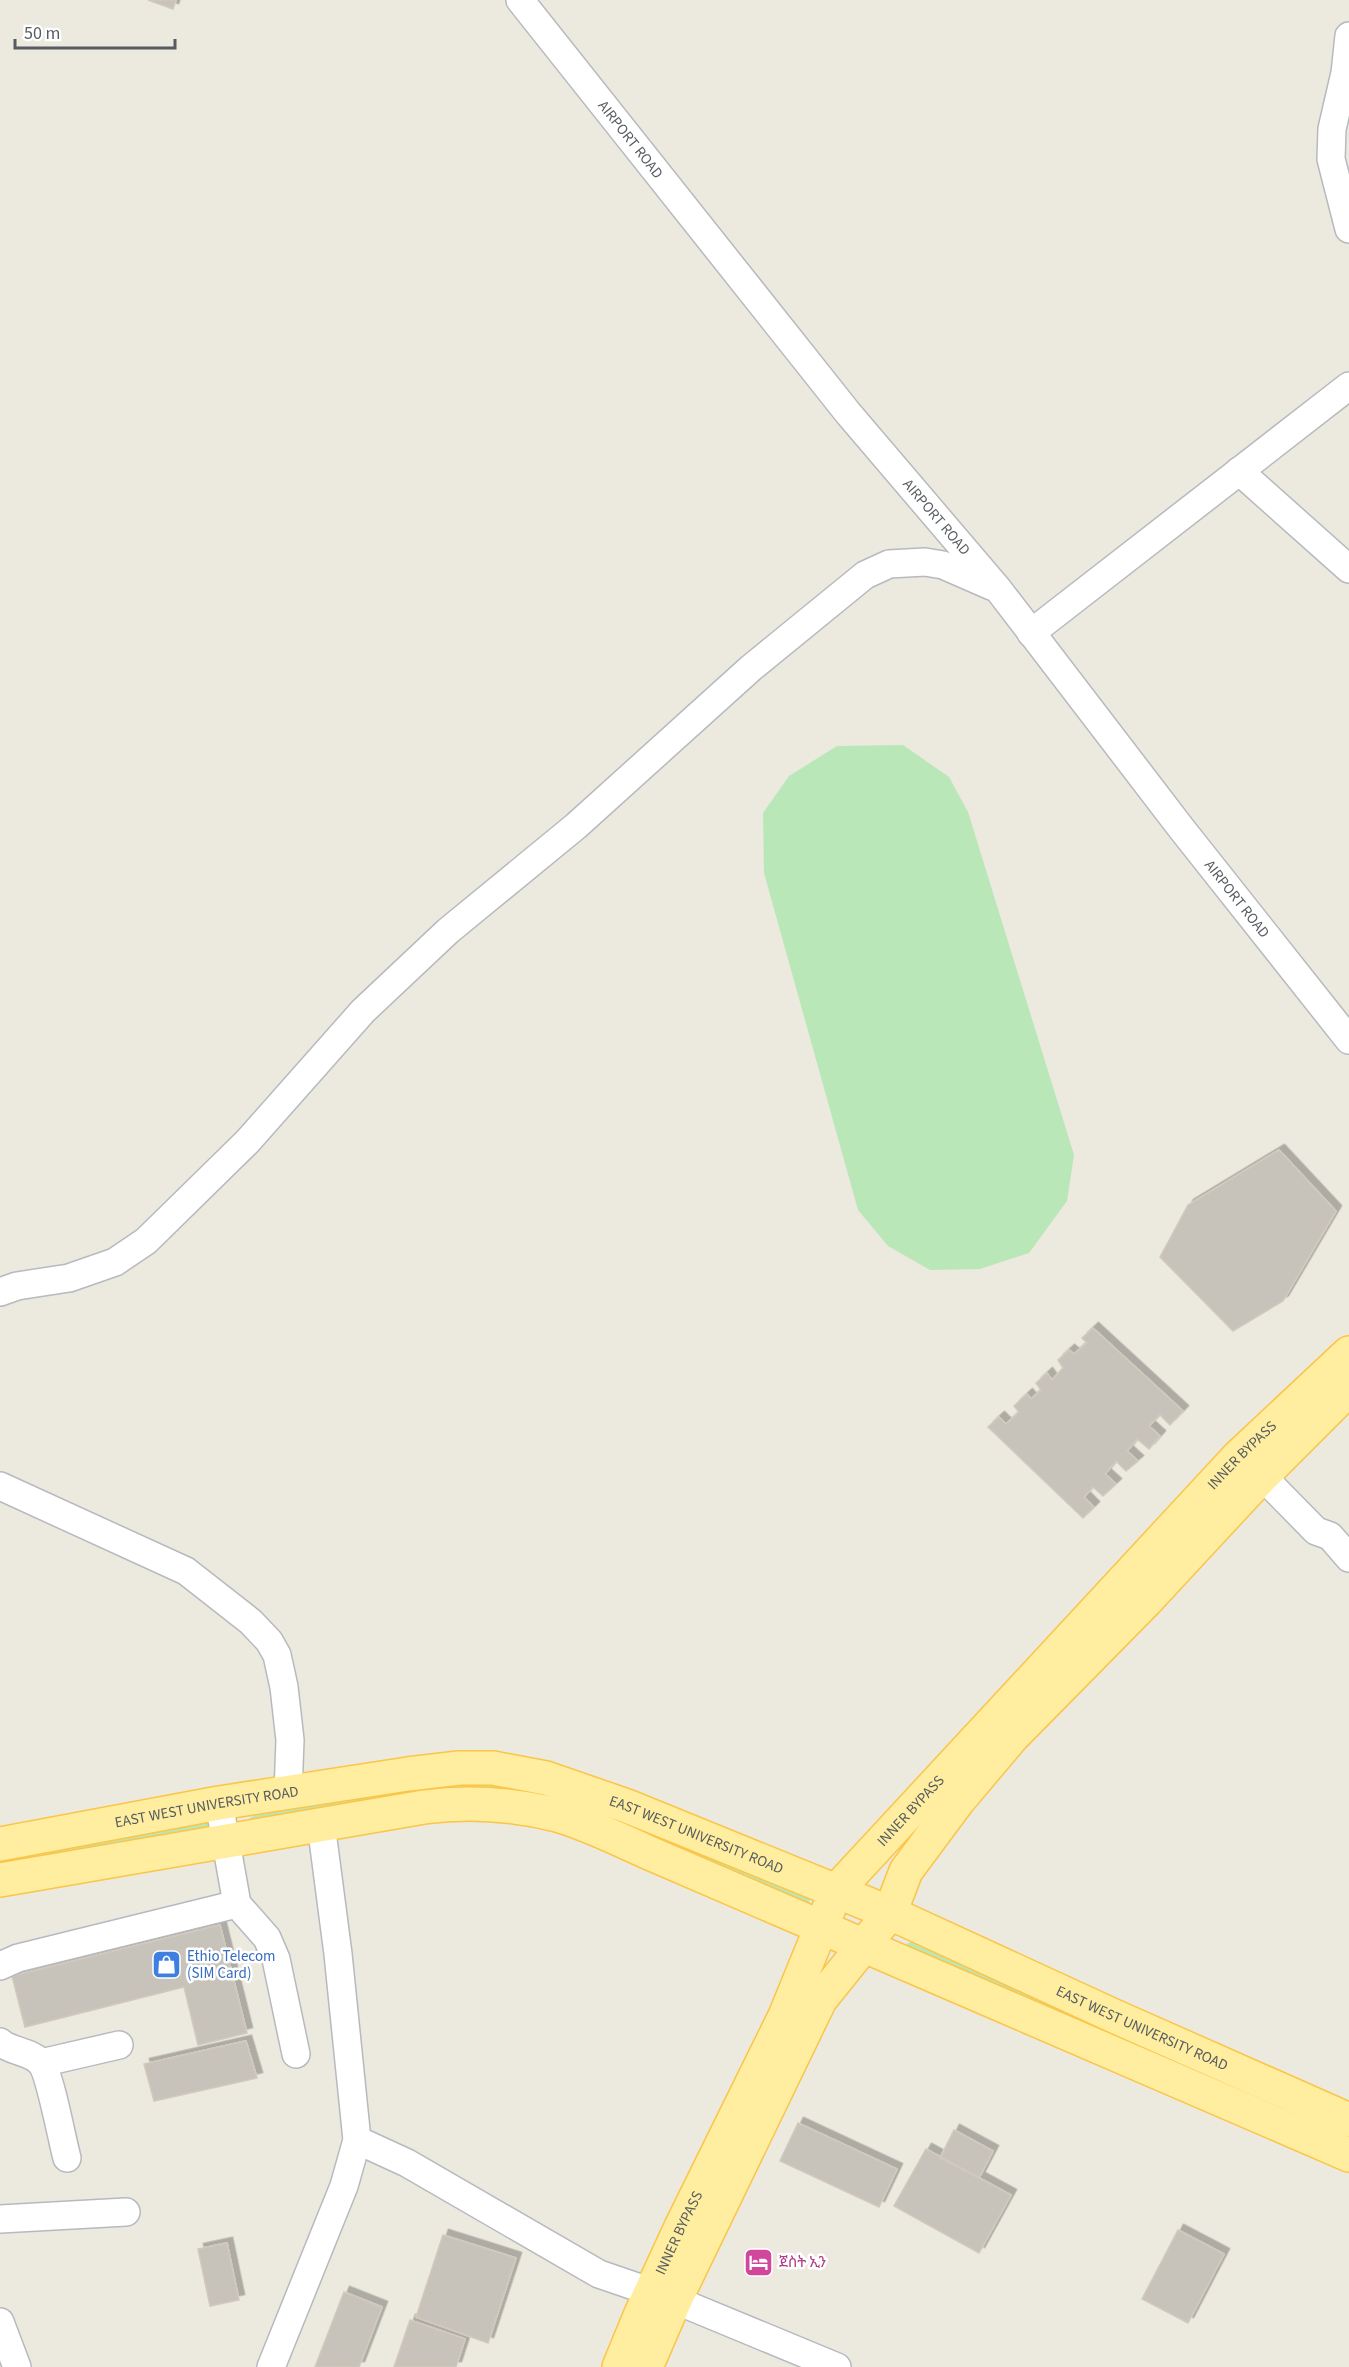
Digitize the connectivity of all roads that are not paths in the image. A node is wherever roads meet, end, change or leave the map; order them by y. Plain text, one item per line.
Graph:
1 (520, 0) edge
2 (1349, 36) edge
3 (1349, 230) edge
4 (1349, 386) edge
5 (1239, 471) junction
6 (1307, 532) junction
7 (1349, 541) edge
8 (1349, 569) edge
9 (998, 589) junction
10 (1031, 633) junction
11 (1349, 1040) edge
12 (0, 1292) edge
13 (1349, 1353) edge
14 (1349, 1389) edge
15 (1250, 1467) junction
16 (0, 1486) edge
17 (1349, 1558) edge
18 (288, 1792) junction
19 (219, 1803) junction
20 (321, 1824) junction
21 (225, 1840) junction
22 (0, 1844) edge
23 (0, 1880) edge
24 (836, 1891) junction
25 (237, 1904) junction
26 (890, 1913) junction
27 (820, 1928) junction
28 (862, 1946) junction
29 (0, 1966) edge
30 (0, 2042) edge
31 (119, 2045) dead end
32 (296, 2054) dead end
33 (41, 2063) junction
34 (1349, 2121) edge
35 (357, 2140) junction
36 (1349, 2155) edge
37 (67, 2158) dead end
38 (126, 2212) dead end
39 (0, 2219) edge
40 (663, 2297) junction
41 (0, 2322) edge
42 (17, 2367) edge
43 (271, 2367) edge
44 (619, 2367) edge
45 (646, 2367) edge
46 (837, 2367) edge

1 - 9 street, AIRPORT ROAD
2 - 3 street
4 - 5 street
5 - 6 street
5 - 10 street
6 - 7 street
6 - 8 street
9 - 10 street, AIRPORT ROAD
9 - 12 street
10 - 11 street, AIRPORT ROAD
13 - 15 main road, INNER BYPASS
14 - 15 main road, INNER BYPASS
15 - 17 street
15 - 24 main road, INNER BYPASS
15 - 26 main road, INNER BYPASS
16 - 18 street
18 - 19 main road, EAST WEST UNIVERSITY ROAD
18 - 24 main road, EAST WEST UNIVERSITY ROAD
19 - 21 street
19 - 22 main road, EAST WEST UNIVERSITY ROAD
20 - 21 main road
20 - 27 main road
20 - 35 street
21 - 23 main road
21 - 25 street
24 - 26 main road, EAST WEST UNIVERSITY ROAD
24 - 27 main road, INNER BYPASS
25 - 29 street
25 - 32 street
26 - 28 main road, INNER BYPASS
26 - 34 main road, EAST WEST UNIVERSITY ROAD
27 - 28 main road
27 - 40 main road, INNER BYPASS
28 - 36 main road
28 - 40 main road, INNER BYPASS
30 - 33 street
31 - 33 street
33 - 37 street
35 - 40 street
35 - 43 street
38 - 39 street
40 - 44 main road, INNER BYPASS
40 - 45 main road, INNER BYPASS
40 - 46 street
41 - 42 street

